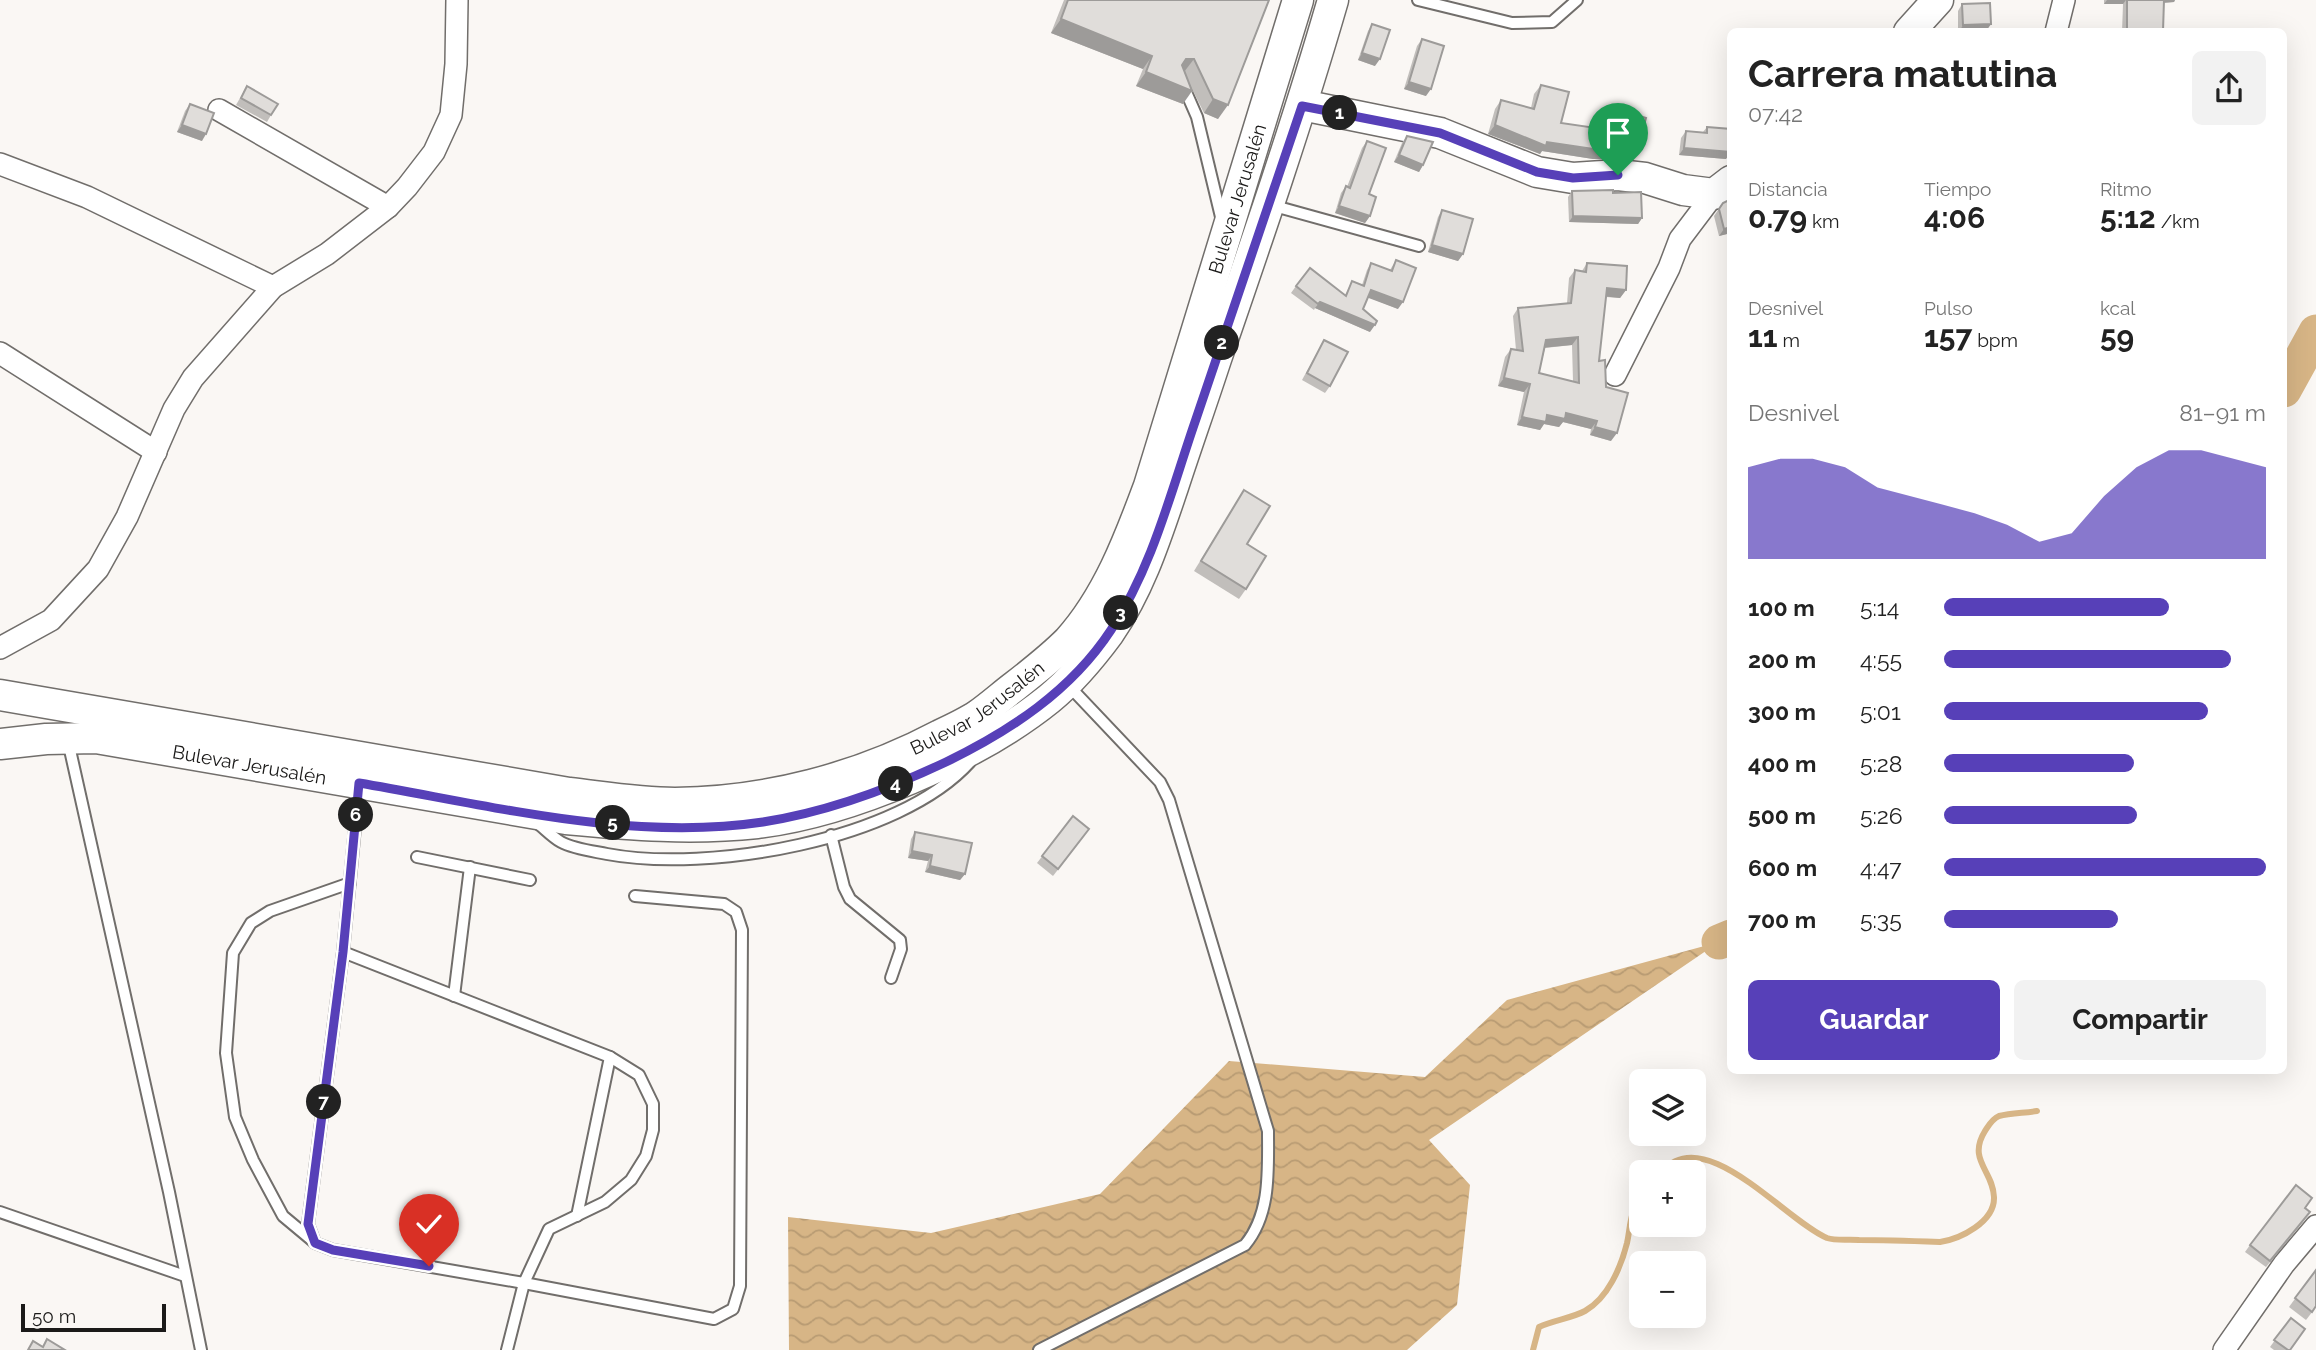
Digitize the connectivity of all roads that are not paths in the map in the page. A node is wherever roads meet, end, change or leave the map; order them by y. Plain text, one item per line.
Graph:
1 (457, 0) edge
2 (1298, 0) edge
3 (1333, 0) edge
4 (1418, 0) edge
5 (1577, 0) edge
6 (1938, 0) edge
7 (2064, 0) edge
8 (1913, 28) edge
9 (2057, 28) edge
10 (1180, 79) edge
11 (1302, 106) junction
12 (219, 110) dead end
13 (0, 164) edge
14 (1722, 187) edge
15 (1269, 205) junction
16 (388, 207) junction
17 (1226, 237) junction
18 (1419, 246) dead end
19 (273, 287) junction
20 (0, 354) edge
21 (1615, 375) dead end
22 (156, 452) junction
23 (0, 648) edge
24 (1055, 672) junction
25 (0, 695) edge
26 (67, 738) junction
27 (988, 741) junction
28 (0, 744) edge
29 (359, 783) junction
30 (522, 811) junction
31 (831, 835) junction
32 (417, 857) dead end
33 (470, 867) junction
34 (530, 880) dead end
35 (349, 883) junction
36 (635, 896) dead end
37 (343, 952) junction
38 (891, 978) dead end
39 (454, 996) junction
40 (610, 1057) junction
41 (0, 1213) edge
42 (577, 1216) junction
43 (2316, 1226) edge
44 (315, 1243) junction
45 (186, 1276) junction
46 (524, 1283) junction
47 (201, 1350) edge
48 (507, 1350) edge
49 (1040, 1350) edge
50 (2224, 1350) edge

1 - 16 street
2 - 17 main road, Bulevar Jerusalén
3 - 11 main road, Bulevar Jerusalén
4 - 5 lane
6 - 8 main road
7 - 9 street
10 - 17 lane
11 - 14 main road
11 - 15 main road, Bulevar Jerusalén
12 - 16 street
13 - 19 street
14 - 21 street
15 - 18 lane
15 - 24 main road, Bulevar Jerusalén
16 - 19 street
17 - 24 main road, Bulevar Jerusalén
19 - 22 street
20 - 22 street
22 - 23 street
24 - 25 main road, Bulevar Jerusalén
24 - 27 main road, Bulevar Jerusalén
24 - 49 lane
26 - 28 main road, Bulevar Jerusalén
26 - 29 main road, Bulevar Jerusalén
26 - 45 lane
27 - 30 main road, Bulevar Jerusalén
27 - 31 lane
29 - 30 main road, Bulevar Jerusalén
29 - 35 lane
30 - 31 lane
31 - 38 lane
32 - 33 lane
33 - 34 lane
33 - 39 lane
35 - 37 lane
35 - 44 lane
36 - 46 lane
37 - 39 lane
37 - 44 lane
39 - 40 lane
40 - 42 lane
40 - 42 lane
41 - 45 lane
42 - 46 lane
43 - 50 street
44 - 46 lane
45 - 47 lane
46 - 48 lane

